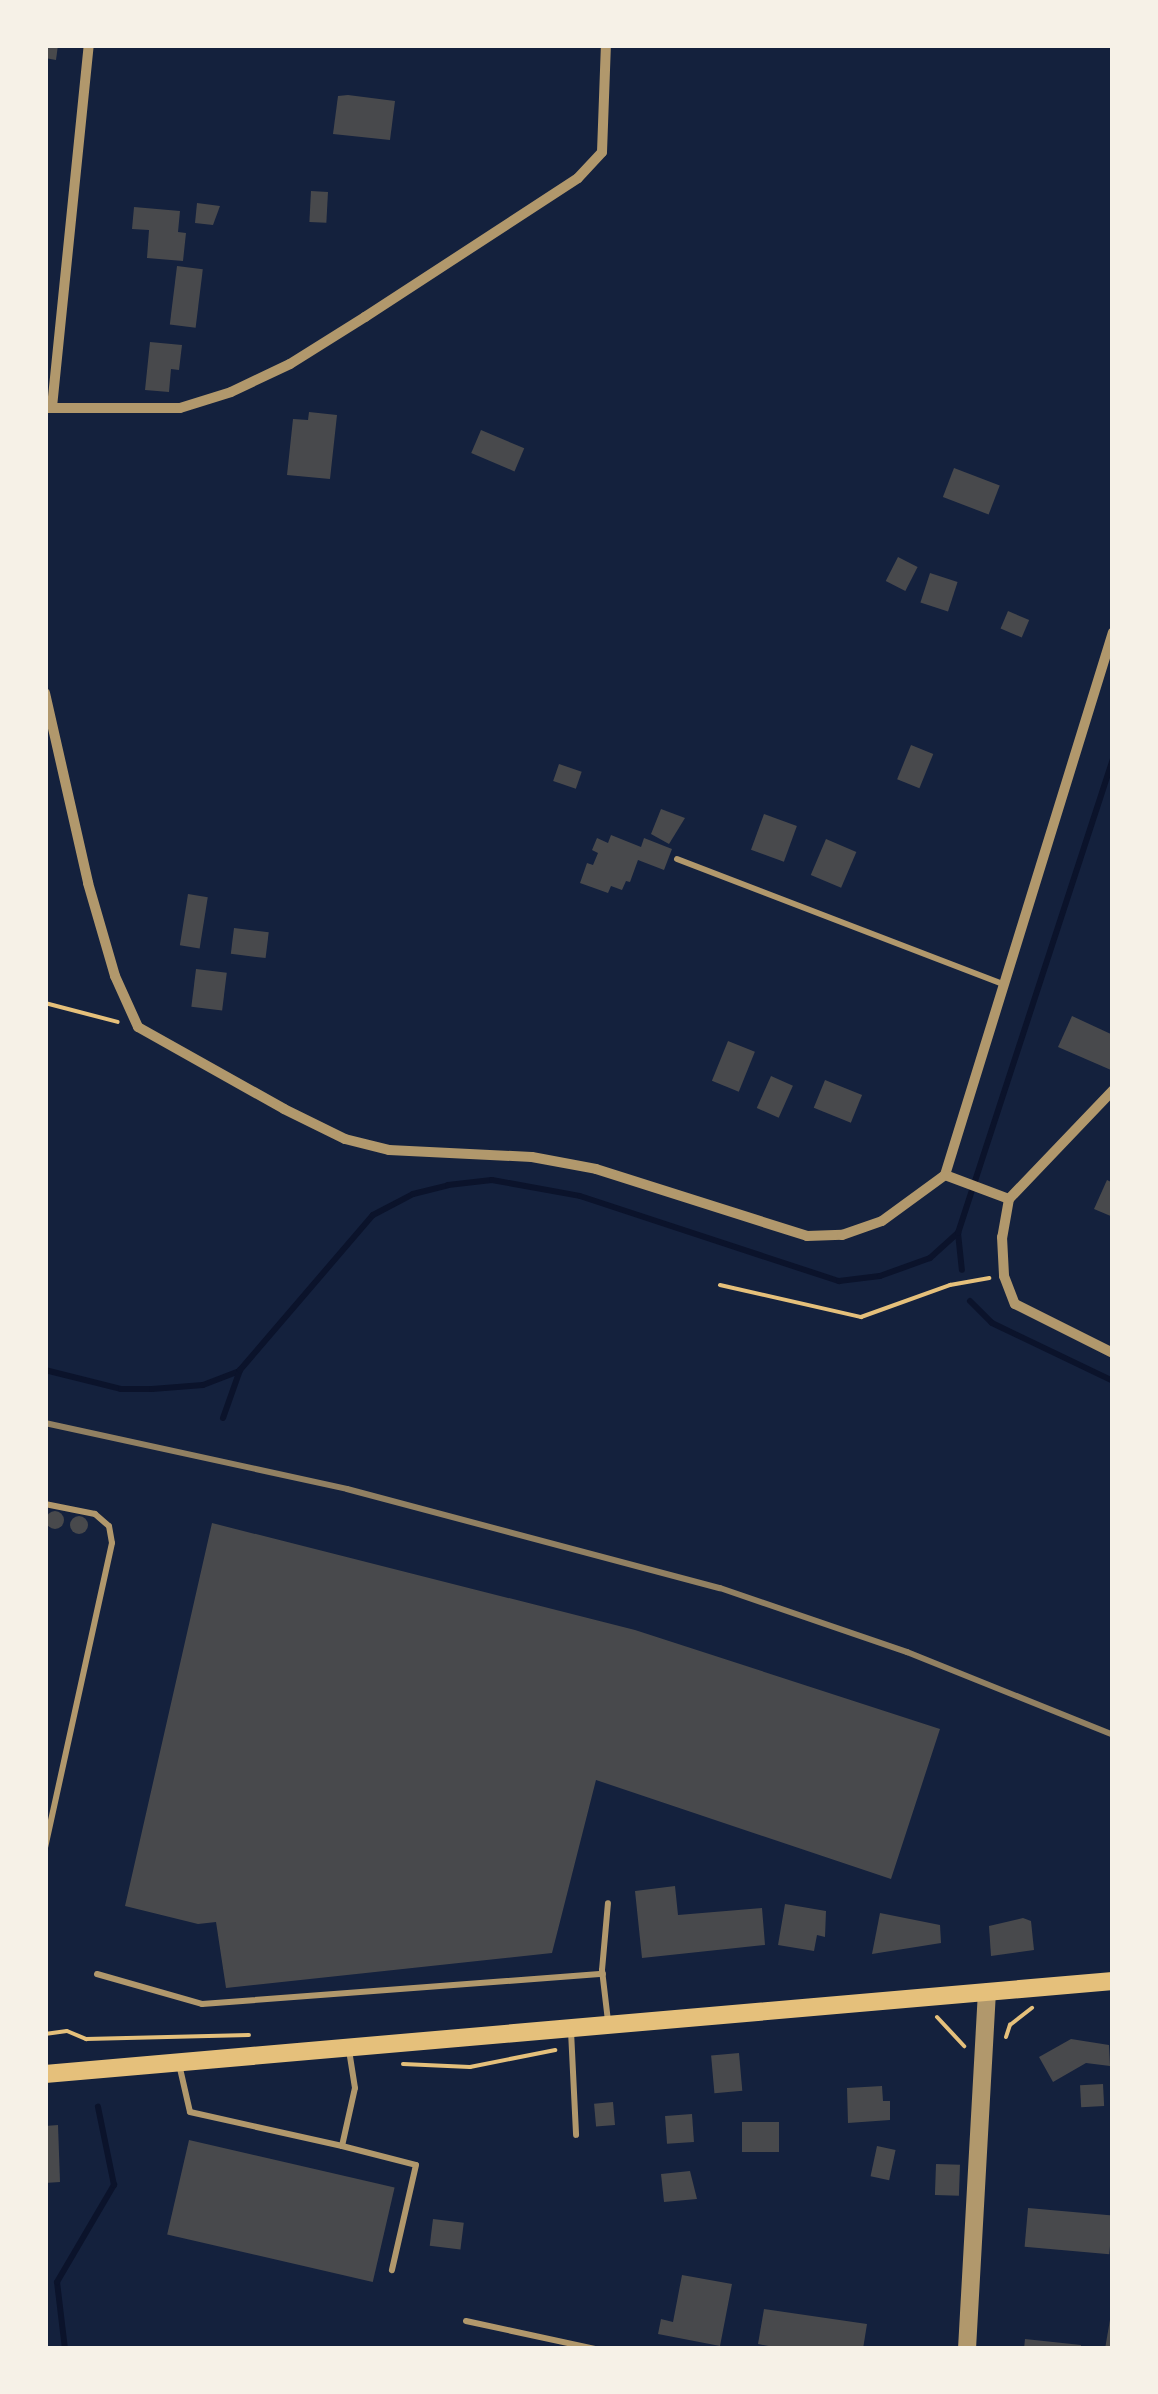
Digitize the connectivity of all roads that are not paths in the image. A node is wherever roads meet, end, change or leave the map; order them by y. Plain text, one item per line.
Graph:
1 (89, 45) edge
2 (606, 45) edge
3 (49, 408) edge
4 (1113, 632) edge
5 (45, 692) edge
6 (677, 859) dead end
7 (1007, 986) junction
8 (1113, 1090) edge
9 (945, 1175) junction
10 (1009, 1199) junction
11 (1113, 1353) edge
12 (45, 1504) edge
13 (45, 1847) edge
14 (608, 1903) dead end
15 (96, 1974) dead end
16 (603, 1974) junction
17 (1113, 1981) edge
18 (987, 1993) junction
19 (608, 2027) junction
20 (571, 2030) junction
21 (349, 2048) junction
22 (178, 2062) junction
23 (45, 2074) edge
24 (576, 2134) dead end
25 (342, 2146) junction
26 (392, 2270) dead end
27 (466, 2321) dead end
28 (596, 2349) edge
29 (967, 2349) edge

1 - 3 street
2 - 3 street
4 - 7 street
5 - 9 street
6 - 7 lane
7 - 9 street
8 - 10 street
9 - 10 street
10 - 11 street
12 - 13 lane
14 - 16 lane
15 - 16 lane
16 - 19 lane
17 - 18 main road
18 - 19 main road
18 - 29 street
19 - 20 main road
20 - 21 main road
20 - 24 lane
21 - 22 main road
21 - 25 lane
22 - 23 main road
22 - 25 lane
25 - 26 lane
27 - 28 lane

